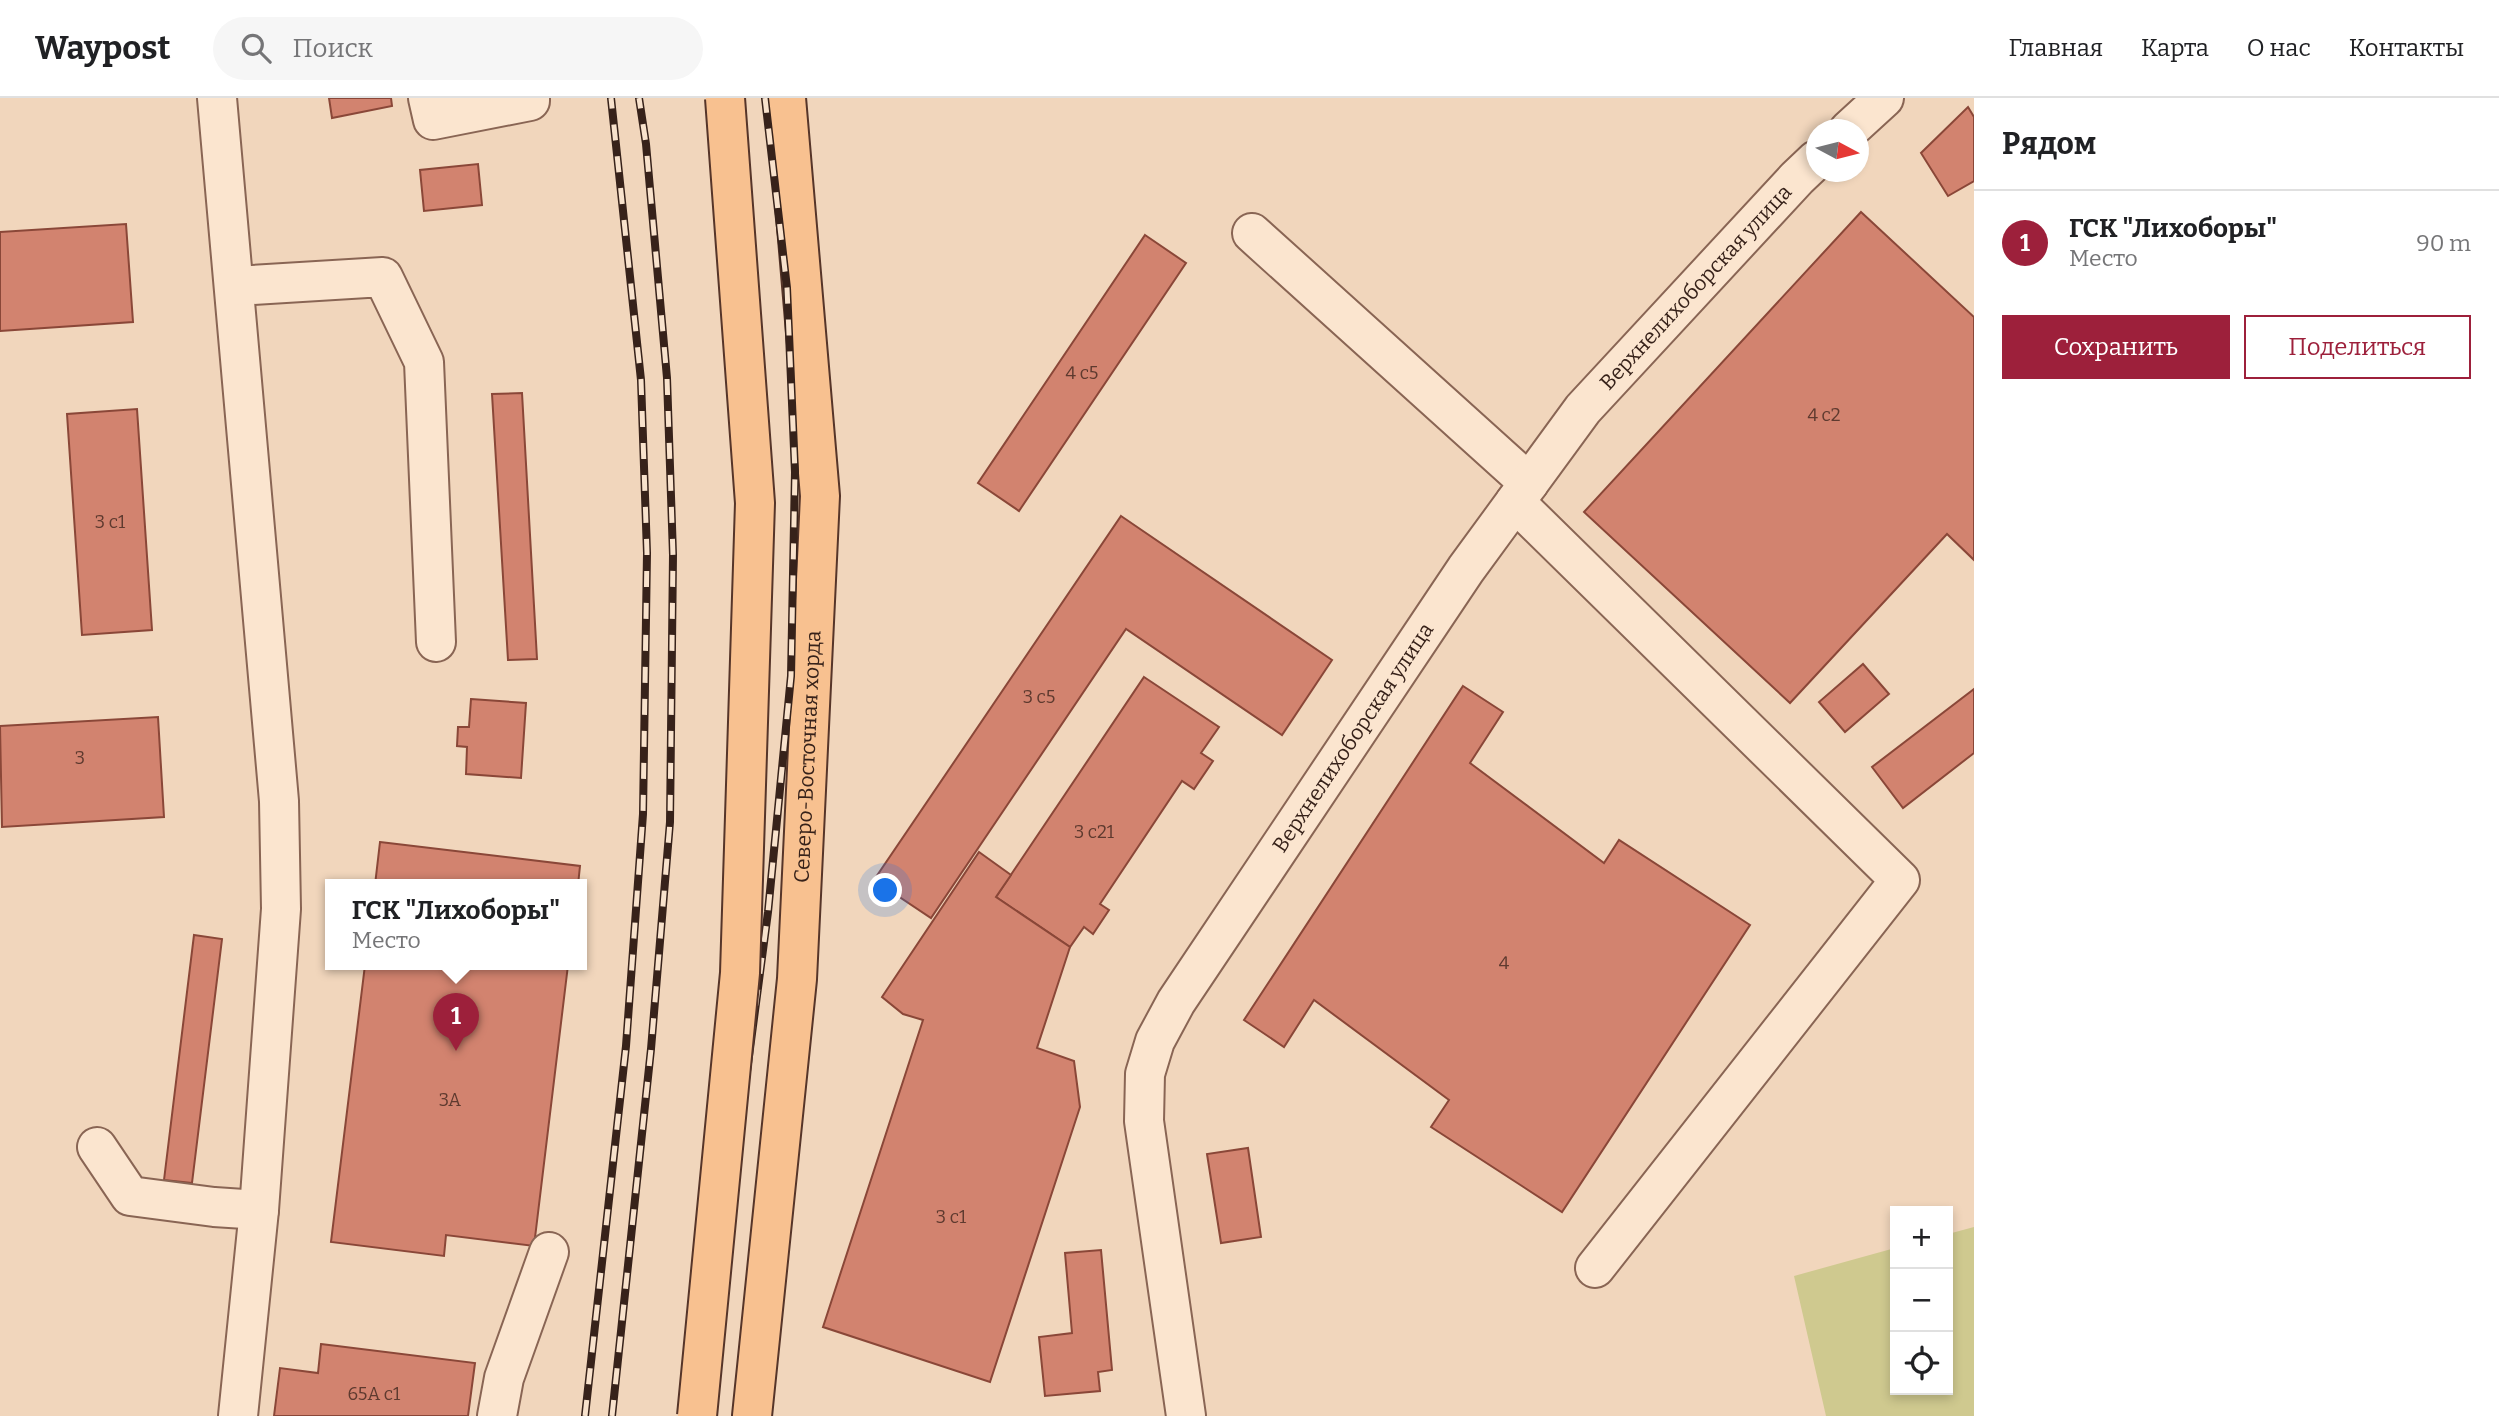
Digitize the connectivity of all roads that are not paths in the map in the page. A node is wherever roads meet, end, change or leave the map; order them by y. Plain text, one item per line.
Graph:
1 (217, 98) edge
2 (428, 98) edge
3 (530, 98) edge
4 (725, 98) edge
5 (786, 98) edge
6 (1884, 98) edge
7 (1861, 119) edge
8 (1806, 169) edge
9 (1252, 233) dead end
10 (235, 286) junction
11 (1522, 492) junction
12 (436, 642) dead end
13 (97, 1147) dead end
14 (259, 1210) junction
15 (549, 1252) dead end
16 (1594, 1268) dead end
17 (238, 1416) edge
18 (497, 1416) edge
19 (696, 1416) edge
20 (752, 1416) edge
21 (1186, 1416) edge

1 - 10 street
2 - 3 street
4 - 19 main road, bridge
5 - 20 main road, Северо-Восточная хорда
6 - 7 street
8 - 11 street, Верхнелихоборская улица
9 - 11 street
10 - 12 street
10 - 14 street
11 - 16 street
11 - 21 street, Верхнелихоборская улица
13 - 14 street
14 - 17 street
15 - 18 street

